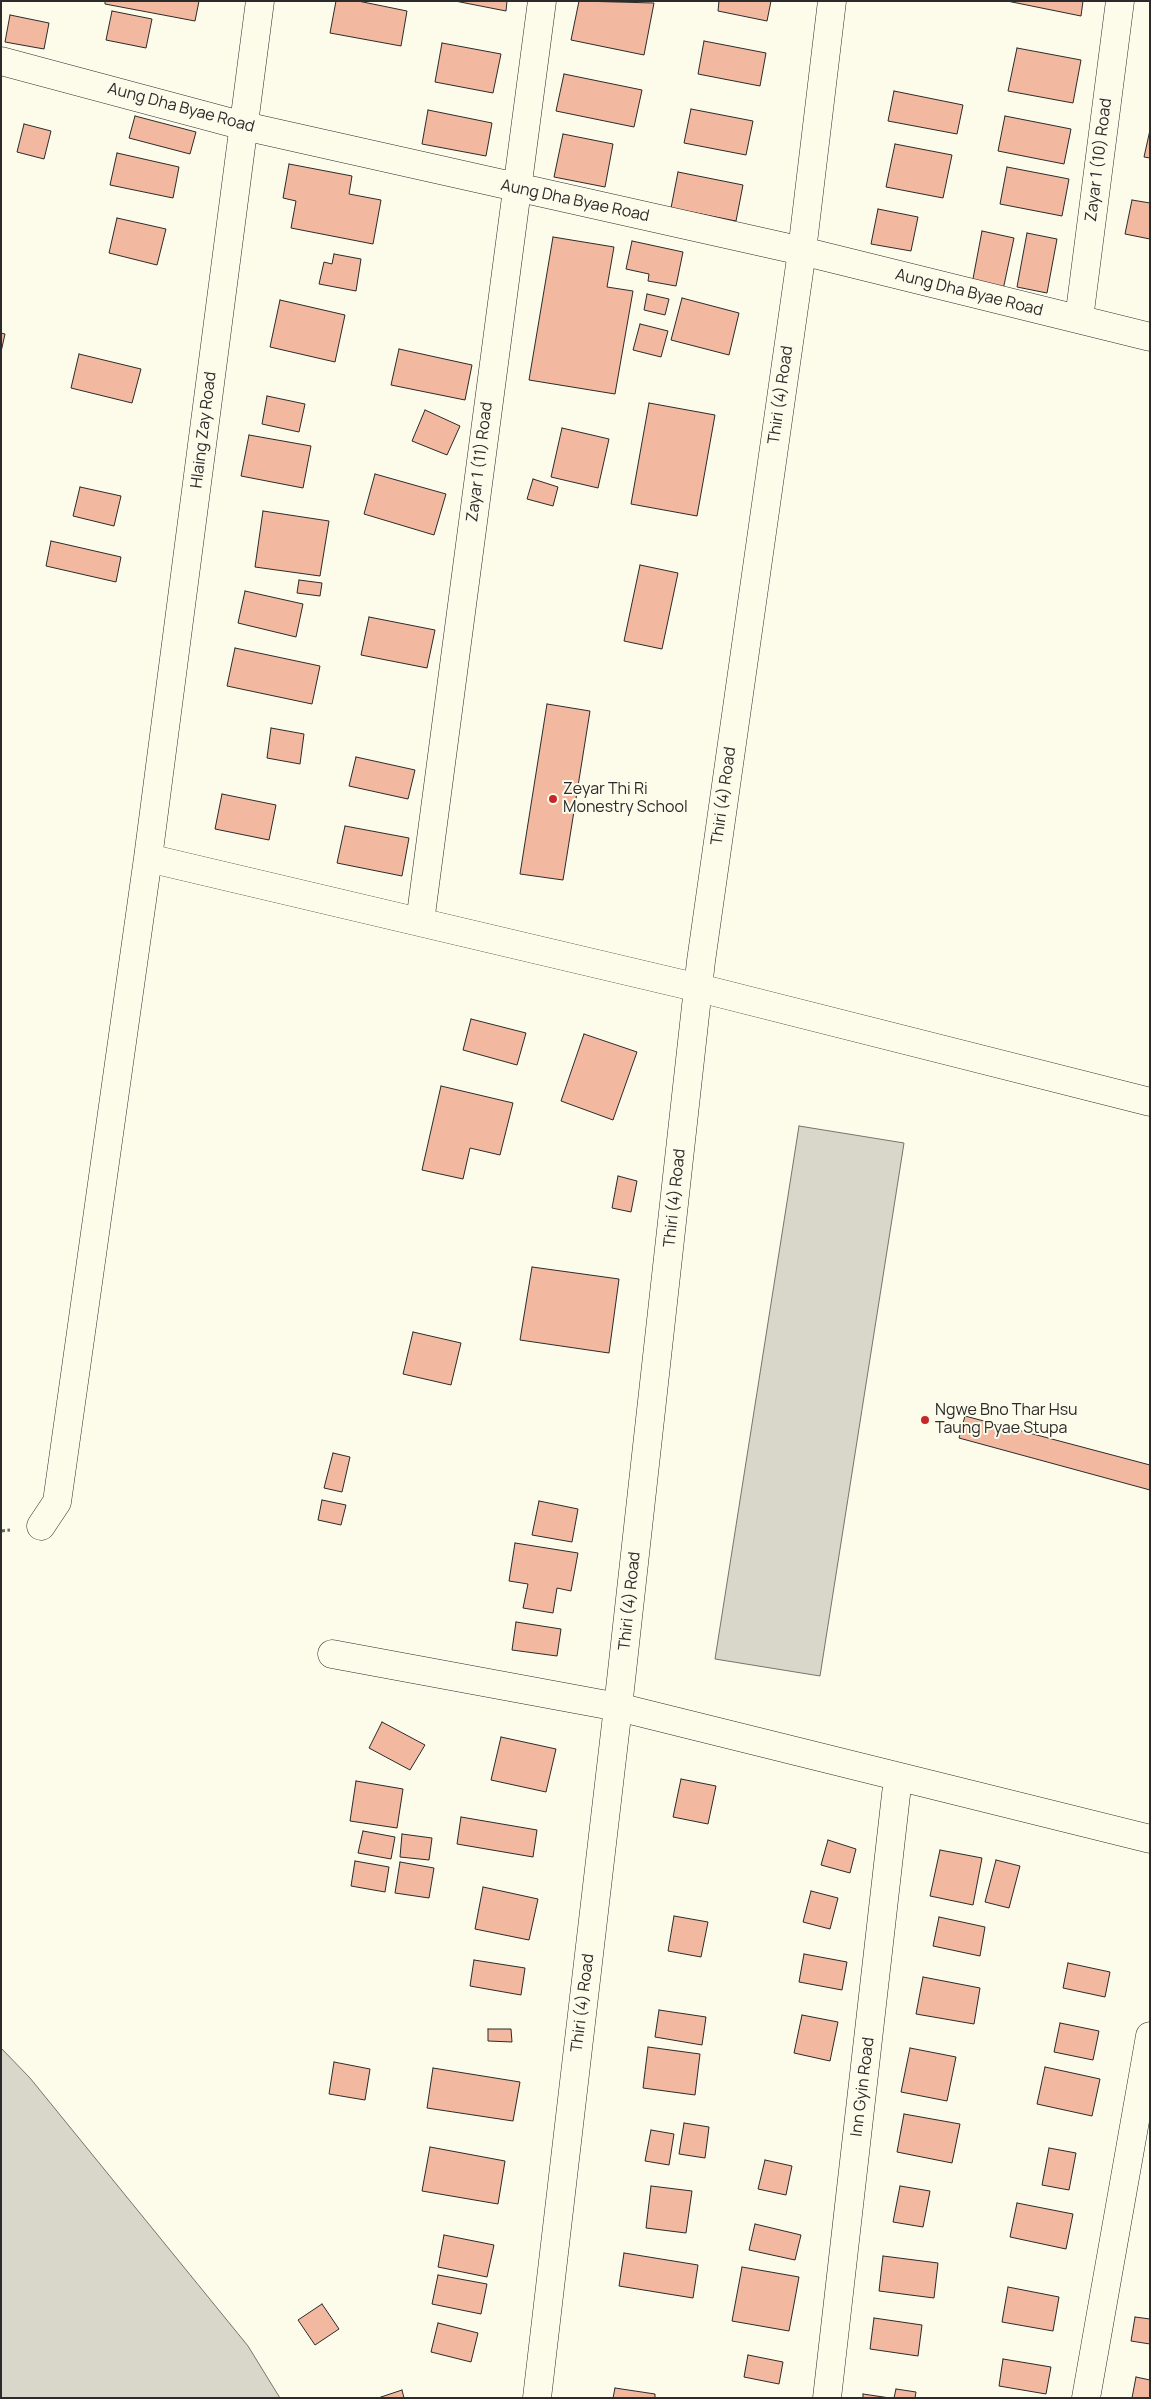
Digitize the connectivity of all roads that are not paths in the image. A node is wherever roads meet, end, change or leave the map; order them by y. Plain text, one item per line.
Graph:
1 (260, 1) edge
2 (542, 1) edge
3 (832, 1) edge
4 (1120, 1) edge
5 (1, 60) edge
6 (244, 126) junction
7 (516, 189) junction
8 (802, 251) junction
9 (1079, 319) junction
10 (1150, 337) edge
11 (148, 858) junction
12 (420, 922) junction
13 (699, 988) junction
14 (1150, 1102) edge
15 (41, 1526) dead end
16 (332, 1654) dead end
17 (618, 1707) junction
18 (898, 1776) junction
19 (1150, 1839) edge
20 (1150, 2036) edge
21 (536, 2398) edge
22 (827, 2398) edge
23 (1086, 2398) edge

1 - 6 street, Hlaing Zay Road
2 - 7 street, Zayar 1 (11) Road
3 - 8 street, Thiri (4) Road
4 - 9 street, Zayar 1 (10) Road
5 - 6 street, Aung Dha Byae Road
6 - 7 street, Aung Dha Byae Road
6 - 11 street, Hlaing Zay Road
7 - 8 street, Aung Dha Byae Road
7 - 12 street, Zayar 1 (11) Road
8 - 9 street, Aung Dha Byae Road
8 - 13 street, Thiri (4) Road
9 - 10 street, Aung Dha Byae Road
11 - 12 street
11 - 15 street, Hlaing Zay Road
12 - 13 street
13 - 14 street
13 - 17 street, Thiri (4) Road
16 - 17 street
17 - 18 street
17 - 21 street, Thiri (4) Road
18 - 19 street
18 - 22 street, Inn Gyin Road
20 - 23 street

